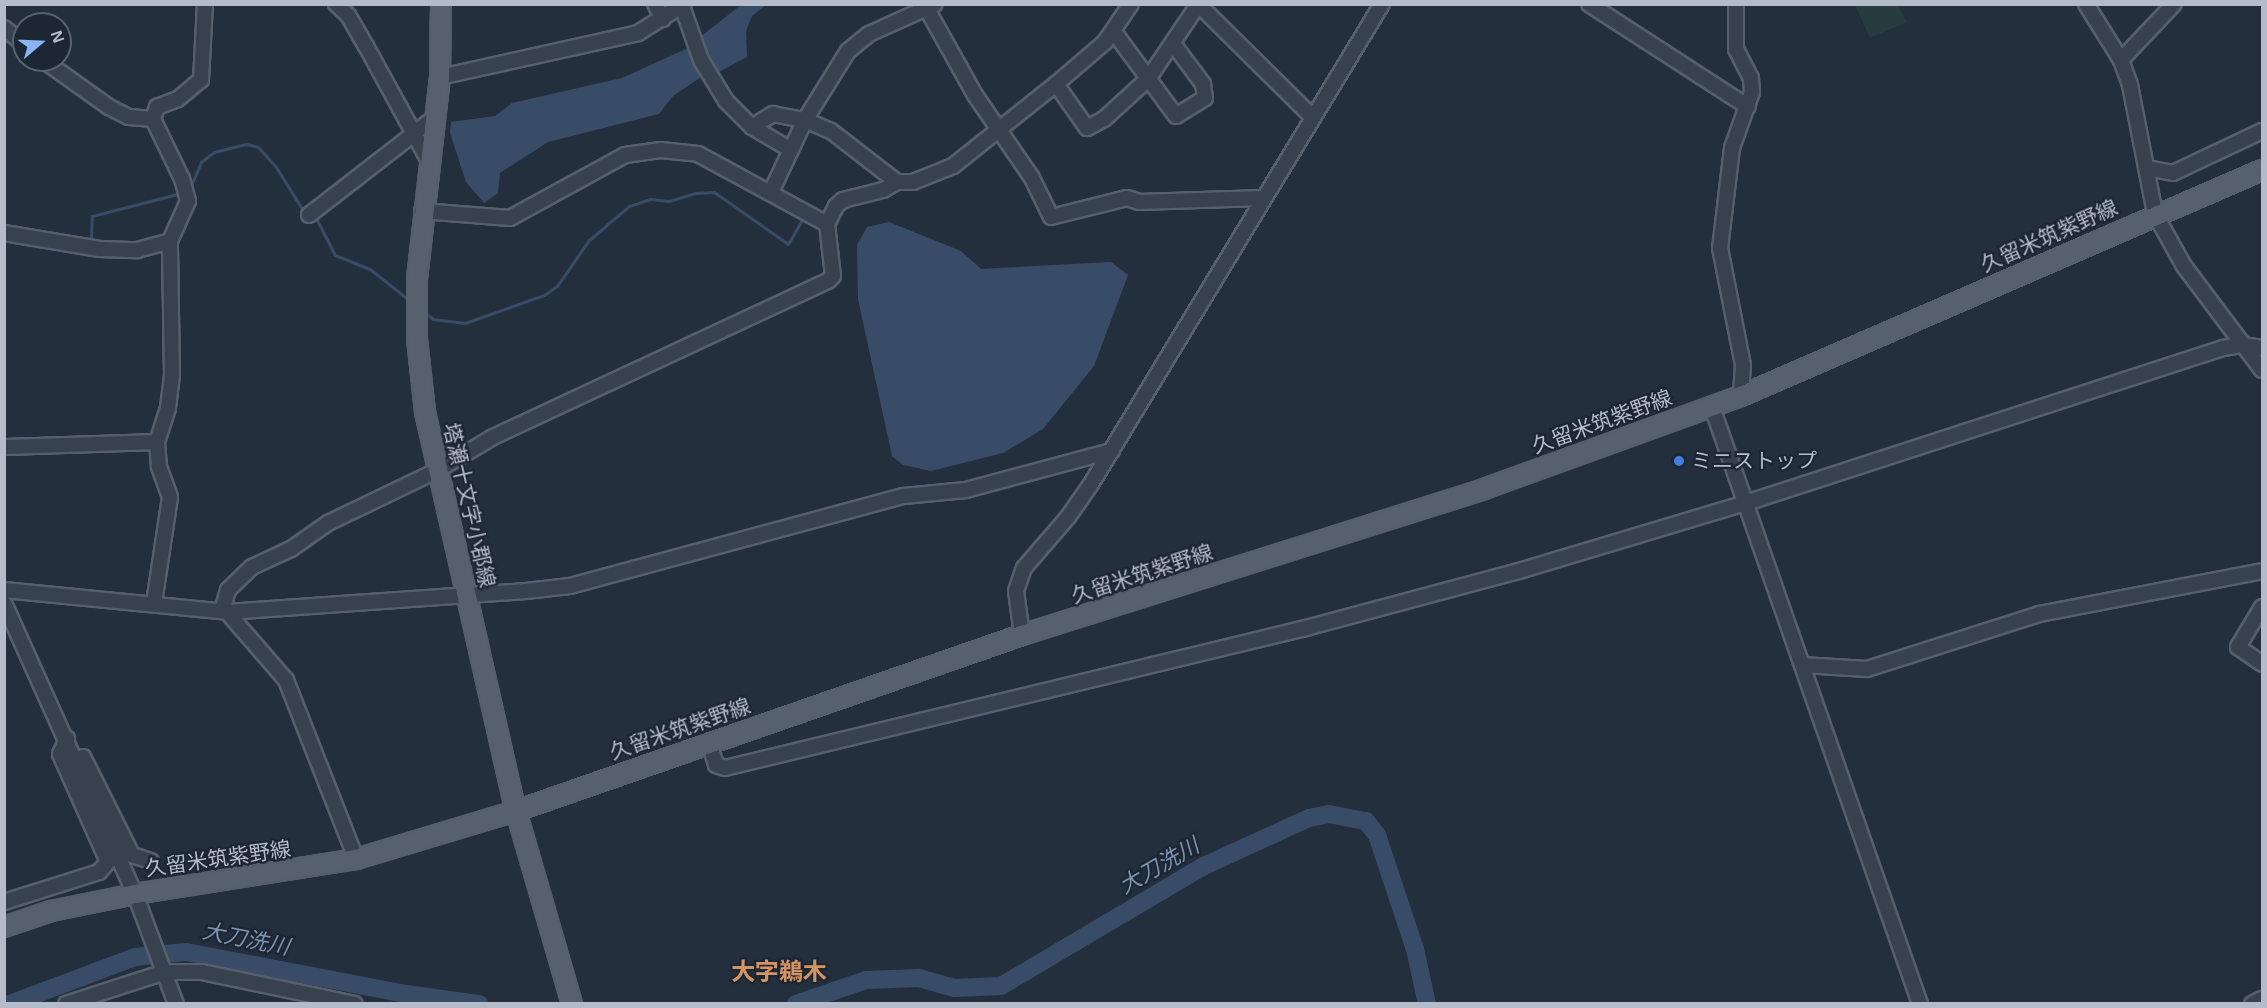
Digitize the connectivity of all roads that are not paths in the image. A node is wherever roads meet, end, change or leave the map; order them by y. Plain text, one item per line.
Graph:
1 (205, 4) edge
2 (336, 4) edge
3 (441, 4) edge
4 (656, 4) edge
5 (1131, 4) edge
6 (1382, 4) edge
7 (1589, 4) edge
8 (1736, 4) edge
9 (2086, 4) edge
10 (2174, 4) edge
11 (683, 5) edge
12 (1198, 5) edge
13 (931, 7) edge
14 (663, 19) junction
15 (1114, 32) junction
16 (1174, 45) junction
17 (2121, 60) junction
18 (61, 72) edge
19 (440, 77) junction
20 (1148, 79) junction
21 (1056, 84) junction
22 (1748, 107) junction
23 (1311, 116) junction
24 (434, 118) junction
25 (153, 119) junction
26 (806, 120) junction
27 (752, 127) junction
28 (998, 129) junction
29 (2262, 131) edge
30 (414, 134) junction
31 (791, 150) junction
32 (429, 161) junction
33 (2147, 168) junction
34 (2262, 170) edge
35 (897, 182) junction
36 (771, 192) junction
37 (1262, 198) junction
38 (422, 211) junction
39 (2155, 214) junction
40 (309, 215) dead end
41 (827, 224) junction
42 (4, 233) edge
43 (170, 241) junction
44 (2243, 345) junction
45 (2262, 348) edge
46 (2262, 370) edge
47 (1741, 396) junction
48 (1712, 407) junction
49 (157, 442) junction
50 (4, 447) edge
51 (1112, 450) junction
52 (436, 471) junction
53 (1746, 502) junction
54 (2262, 571) edge
55 (4, 590) edge
56 (466, 597) junction
57 (4, 603) edge
58 (154, 603) junction
59 (2262, 607) edge
60 (225, 611) junction
61 (1022, 635) junction
62 (2262, 664) edge
63 (1802, 665) junction
64 (65, 738) junction
65 (709, 743) junction
66 (516, 811) junction
67 (356, 859) junction
68 (151, 861) dead end
69 (135, 894) junction
70 (4, 902) edge
71 (4, 927) edge
72 (165, 972) junction
73 (570, 996) edge
74 (2262, 999) edge
75 (66, 1004) edge
76 (176, 1004) edge
77 (355, 1004) edge
78 (1920, 1004) edge
79 (2252, 1004) edge

1 - 25 street
2 - 30 street
3 - 19 main road, 塔瀬十文字小郡線
4 - 14 street
5 - 15 street
6 - 23 street
7 - 22 street
8 - 22 street
9 - 17 street
10 - 17 street
11 - 14 street
11 - 27 street
12 - 16 street
12 - 23 street
13 - 26 street
13 - 28 street
14 - 19 street
15 - 20 street
15 - 21 street
16 - 20 street
16 - 20 street
17 - 33 street
18 - 25 street
19 - 24 main road, 塔瀬十文字小郡線
20 - 21 street
21 - 28 street
22 - 47 street
23 - 37 street
24 - 30 street
24 - 32 main road, 塔瀬十文字小郡線
25 - 43 street
26 - 27 street
26 - 31 street
26 - 35 street
27 - 31 street
28 - 35 street
28 - 37 street
29 - 33 street
30 - 32 street
30 - 40 street
31 - 36 street
32 - 38 main road, 塔瀬十文字小郡線
33 - 39 street
34 - 39 main road, 久留米筑紫野線
35 - 41 street
36 - 38 street
36 - 41 street
37 - 51 street
38 - 52 main road, 塔瀬十文字小郡線
39 - 44 street
39 - 47 main road, 久留米筑紫野線
41 - 52 street
42 - 43 street
43 - 49 street
44 - 45 street
44 - 46 street
44 - 53 street
47 - 48 main road, 久留米筑紫野線
48 - 53 street
48 - 61 main road, 久留米筑紫野線
49 - 50 street
49 - 58 street
51 - 56 street
51 - 61 street
52 - 56 main road, 塔瀬十文字小郡線
52 - 60 street
53 - 63 street
53 - 65 street
54 - 63 street
55 - 58 street
56 - 60 street
56 - 66 main road, 塔瀬十文字小郡線
57 - 64 street
58 - 60 street
59 - 62 street
60 - 67 street
61 - 65 main road, 久留米筑紫野線
63 - 78 street
64 - 68 street
64 - 69 street
64 - 70 street
65 - 66 main road, 久留米筑紫野線
66 - 67 main road, 久留米筑紫野線
66 - 73 main road, 塔瀬十文字小郡線
67 - 69 main road, 久留米筑紫野線
69 - 71 main road, 久留米筑紫野線
69 - 72 street
72 - 75 street
72 - 76 street
72 - 77 street
74 - 79 street

